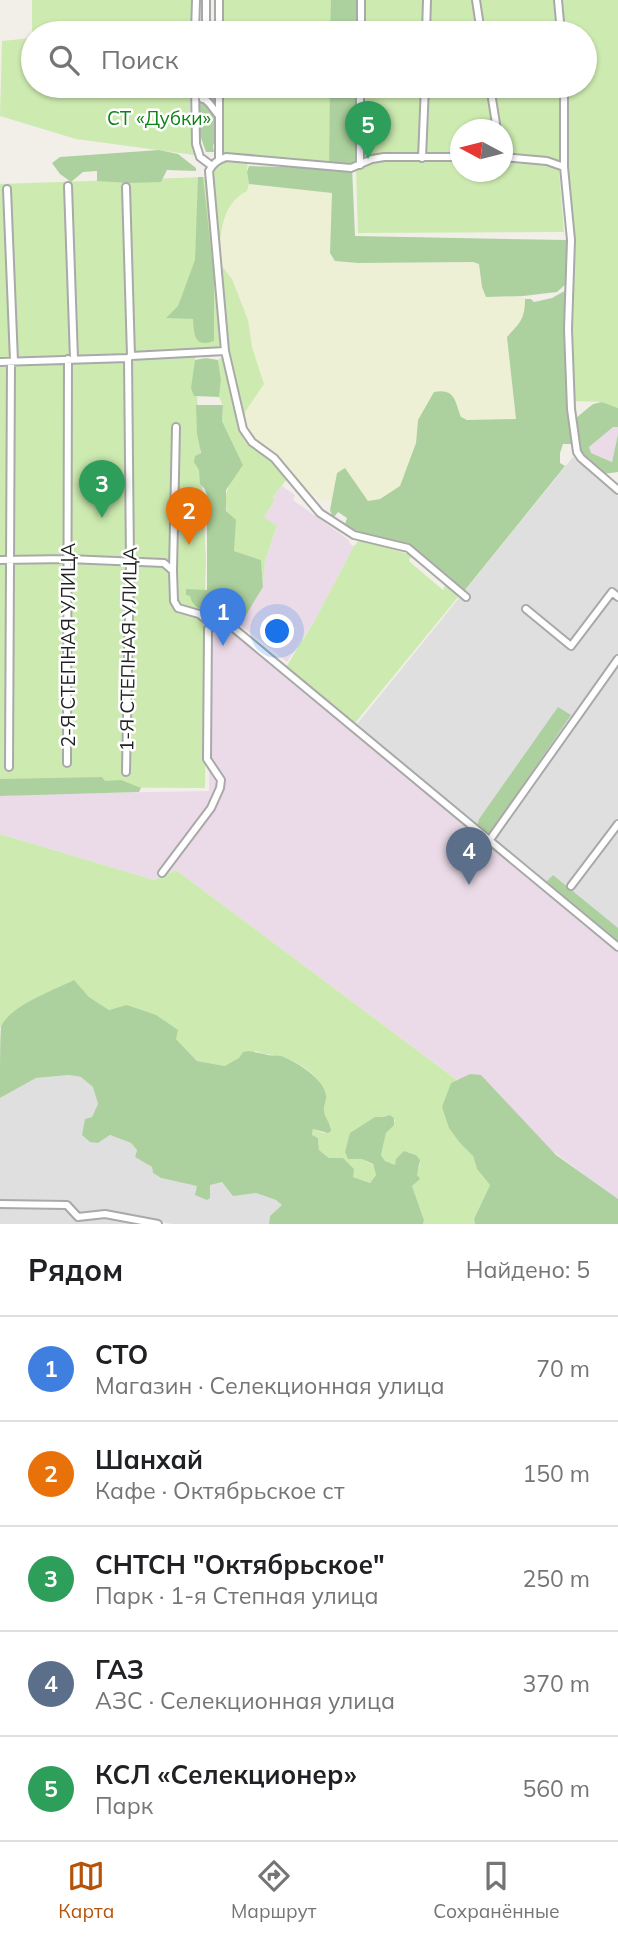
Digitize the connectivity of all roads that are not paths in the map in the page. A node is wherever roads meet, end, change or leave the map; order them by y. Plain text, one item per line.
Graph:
1 (196, 0) edge
2 (205, 0) edge
3 (219, 0) edge
4 (361, 0) edge
5 (427, 0) edge
6 (476, 0) edge
7 (558, 0) edge
8 (195, 21) edge
9 (206, 21) edge
10 (219, 21) edge
11 (361, 21) edge
12 (426, 21) edge
13 (479, 21) edge
14 (560, 21) edge
15 (195, 98) edge
16 (219, 98) edge
17 (360, 98) edge
18 (424, 98) edge
19 (492, 98) edge
20 (564, 98) edge
21 (203, 99) edge
22 (219, 116) junction
23 (494, 119) edge
24 (450, 157) edge
25 (422, 158) junction
26 (513, 158) edge
27 (219, 160) junction
28 (360, 165) junction
29 (212, 166) junction
30 (564, 167) junction
31 (68, 186) dead end
32 (125, 187) dead end
33 (7, 189) dead end
34 (225, 351) junction
35 (129, 357) junction
36 (71, 359) junction
37 (12, 361) junction
38 (0, 362) edge
39 (176, 427) dead end
40 (618, 491) edge
41 (68, 559) junction
42 (0, 560) edge
43 (10, 560) junction
44 (130, 562) junction
45 (173, 570) junction
46 (466, 597) dead end
47 (618, 597) edge
48 (526, 609) dead end
49 (211, 623) junction
50 (618, 659) edge
51 (67, 763) dead end
52 (9, 767) dead end
53 (126, 772) dead end
54 (618, 824) edge
55 (489, 841) junction
56 (162, 873) dead end
57 (571, 886) dead end
58 (618, 947) edge
59 (0, 1204) edge
60 (78, 1220) edge
61 (158, 1224) edge

1 - 8 street
2 - 9 street
3 - 10 street
4 - 11 street
5 - 12 street
6 - 13 street
7 - 14 street
15 - 29 street
16 - 22 street
17 - 28 street
18 - 25 street
19 - 23 street
20 - 30 street
21 - 22 street
22 - 27 street
24 - 25 street
25 - 28 street
26 - 30 street
27 - 28 street
27 - 29 street
29 - 34 street
30 - 40 street
31 - 36 street, 2-Я СТЕПНАЯ УЛИЦА
32 - 35 street, 1-Я СТЕПНАЯ УЛИЦА
33 - 37 street
34 - 35 street
34 - 46 street
35 - 36 street
35 - 44 street, 1-Я СТЕПНАЯ УЛИЦА
36 - 37 street
36 - 41 street, 2-Я СТЕПНАЯ УЛИЦА
37 - 38 street
37 - 43 street
39 - 45 street
41 - 43 street
41 - 44 street
41 - 51 street, 2-Я СТЕПНАЯ УЛИЦА
42 - 43 street
43 - 52 street
44 - 45 street
44 - 53 street, 1-Я СТЕПНАЯ УЛИЦА
45 - 49 street
47 - 48 street
49 - 55 street
49 - 56 street
50 - 55 street
54 - 57 street
55 - 58 street
59 - 60 street
60 - 61 street

